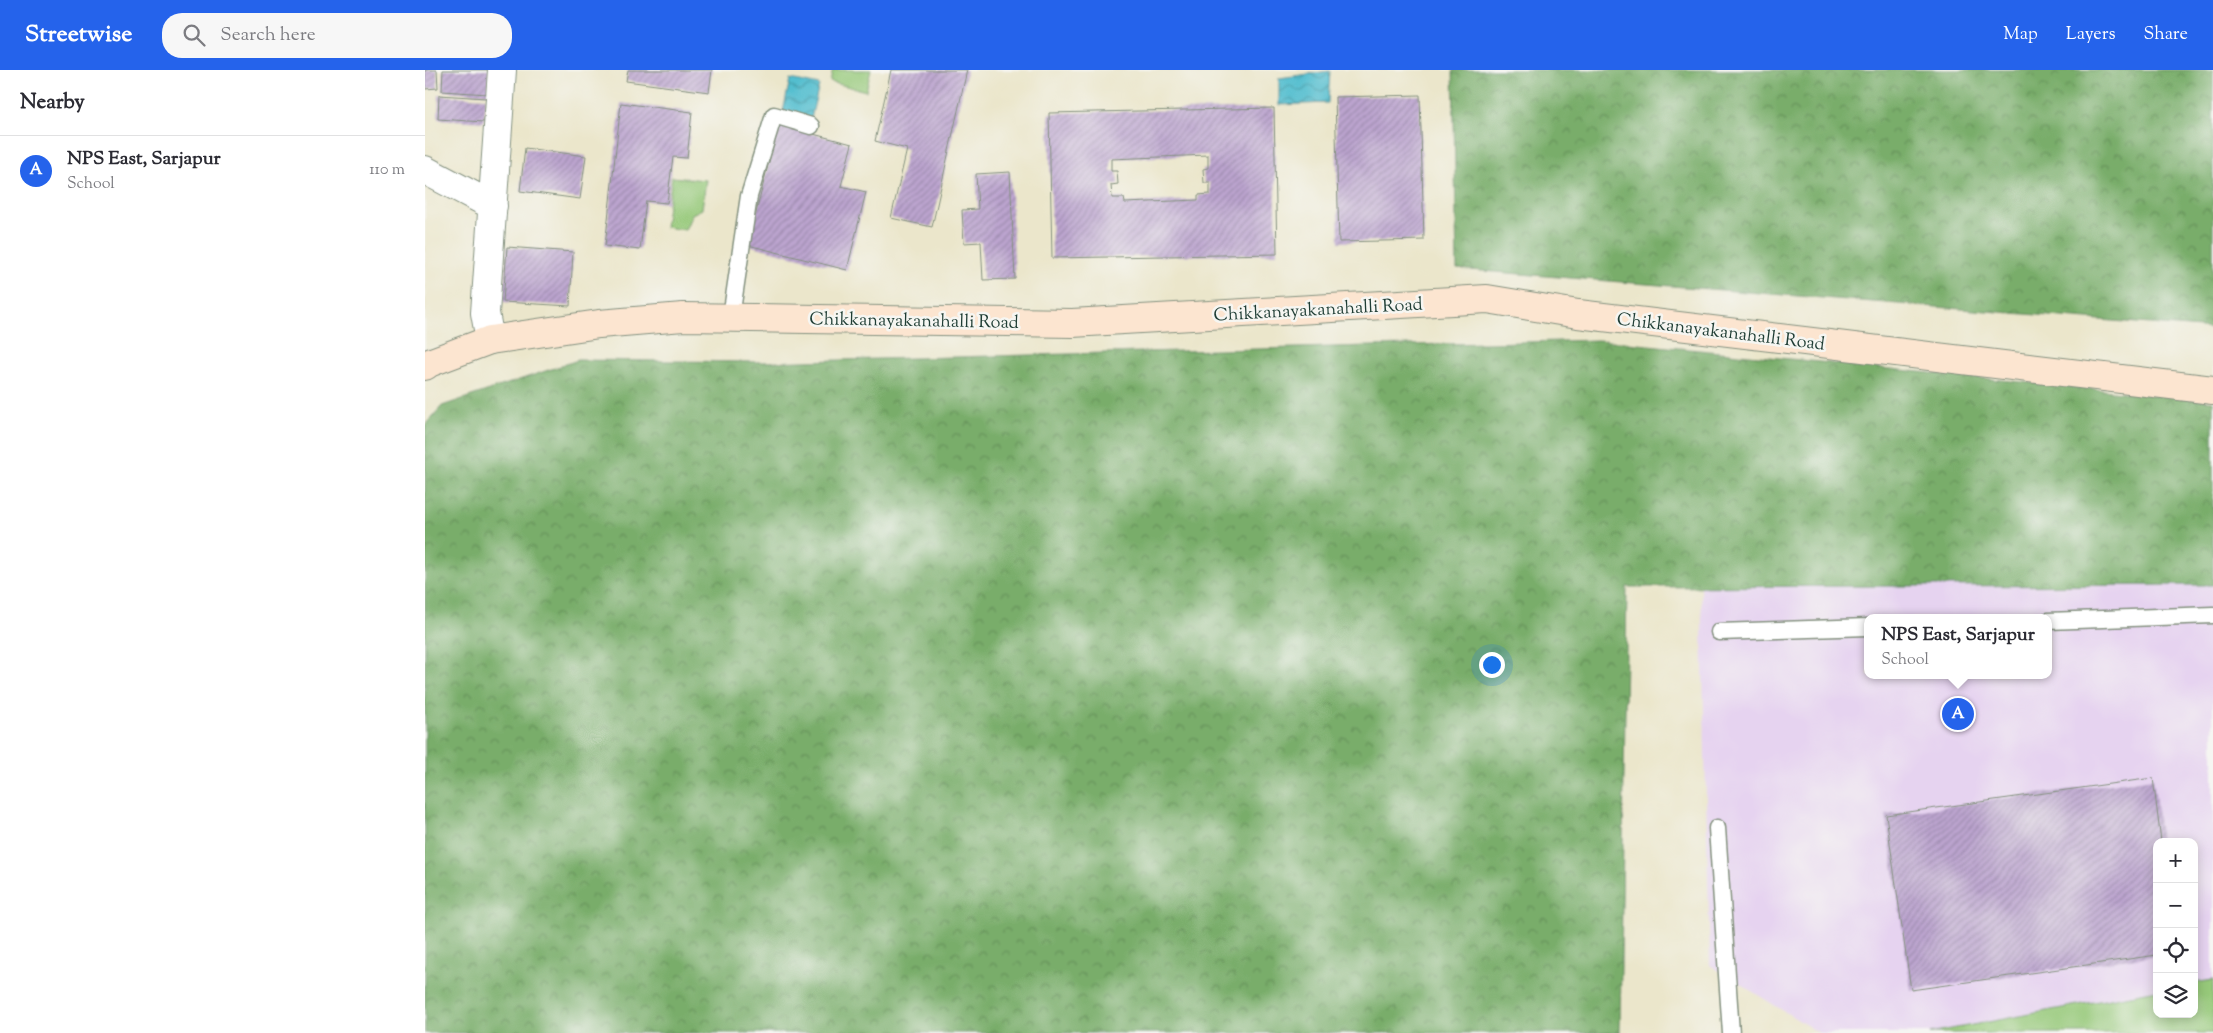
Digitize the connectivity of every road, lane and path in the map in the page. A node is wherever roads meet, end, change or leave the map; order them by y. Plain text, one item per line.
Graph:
1 (502, 70) edge
2 (811, 126) dead end
3 (425, 170) edge
4 (493, 206) junction
5 (731, 317) junction
6 (490, 340) junction
7 (425, 366) edge
8 (2213, 390) edge
9 (2213, 615) edge
10 (2052, 621) edge
11 (1864, 627) edge
12 (1719, 632) dead end
13 (1717, 828) dead end
14 (1731, 1033) edge

1 - 4 street
2 - 5 lane
3 - 4 street
4 - 6 street
5 - 6 main road, Chikkanayakanahalli Road
5 - 8 main road, Chikkanayakanahalli Road
6 - 7 main road, Chikkanayakanahalli Road
9 - 10 lane
11 - 12 lane
13 - 14 lane

